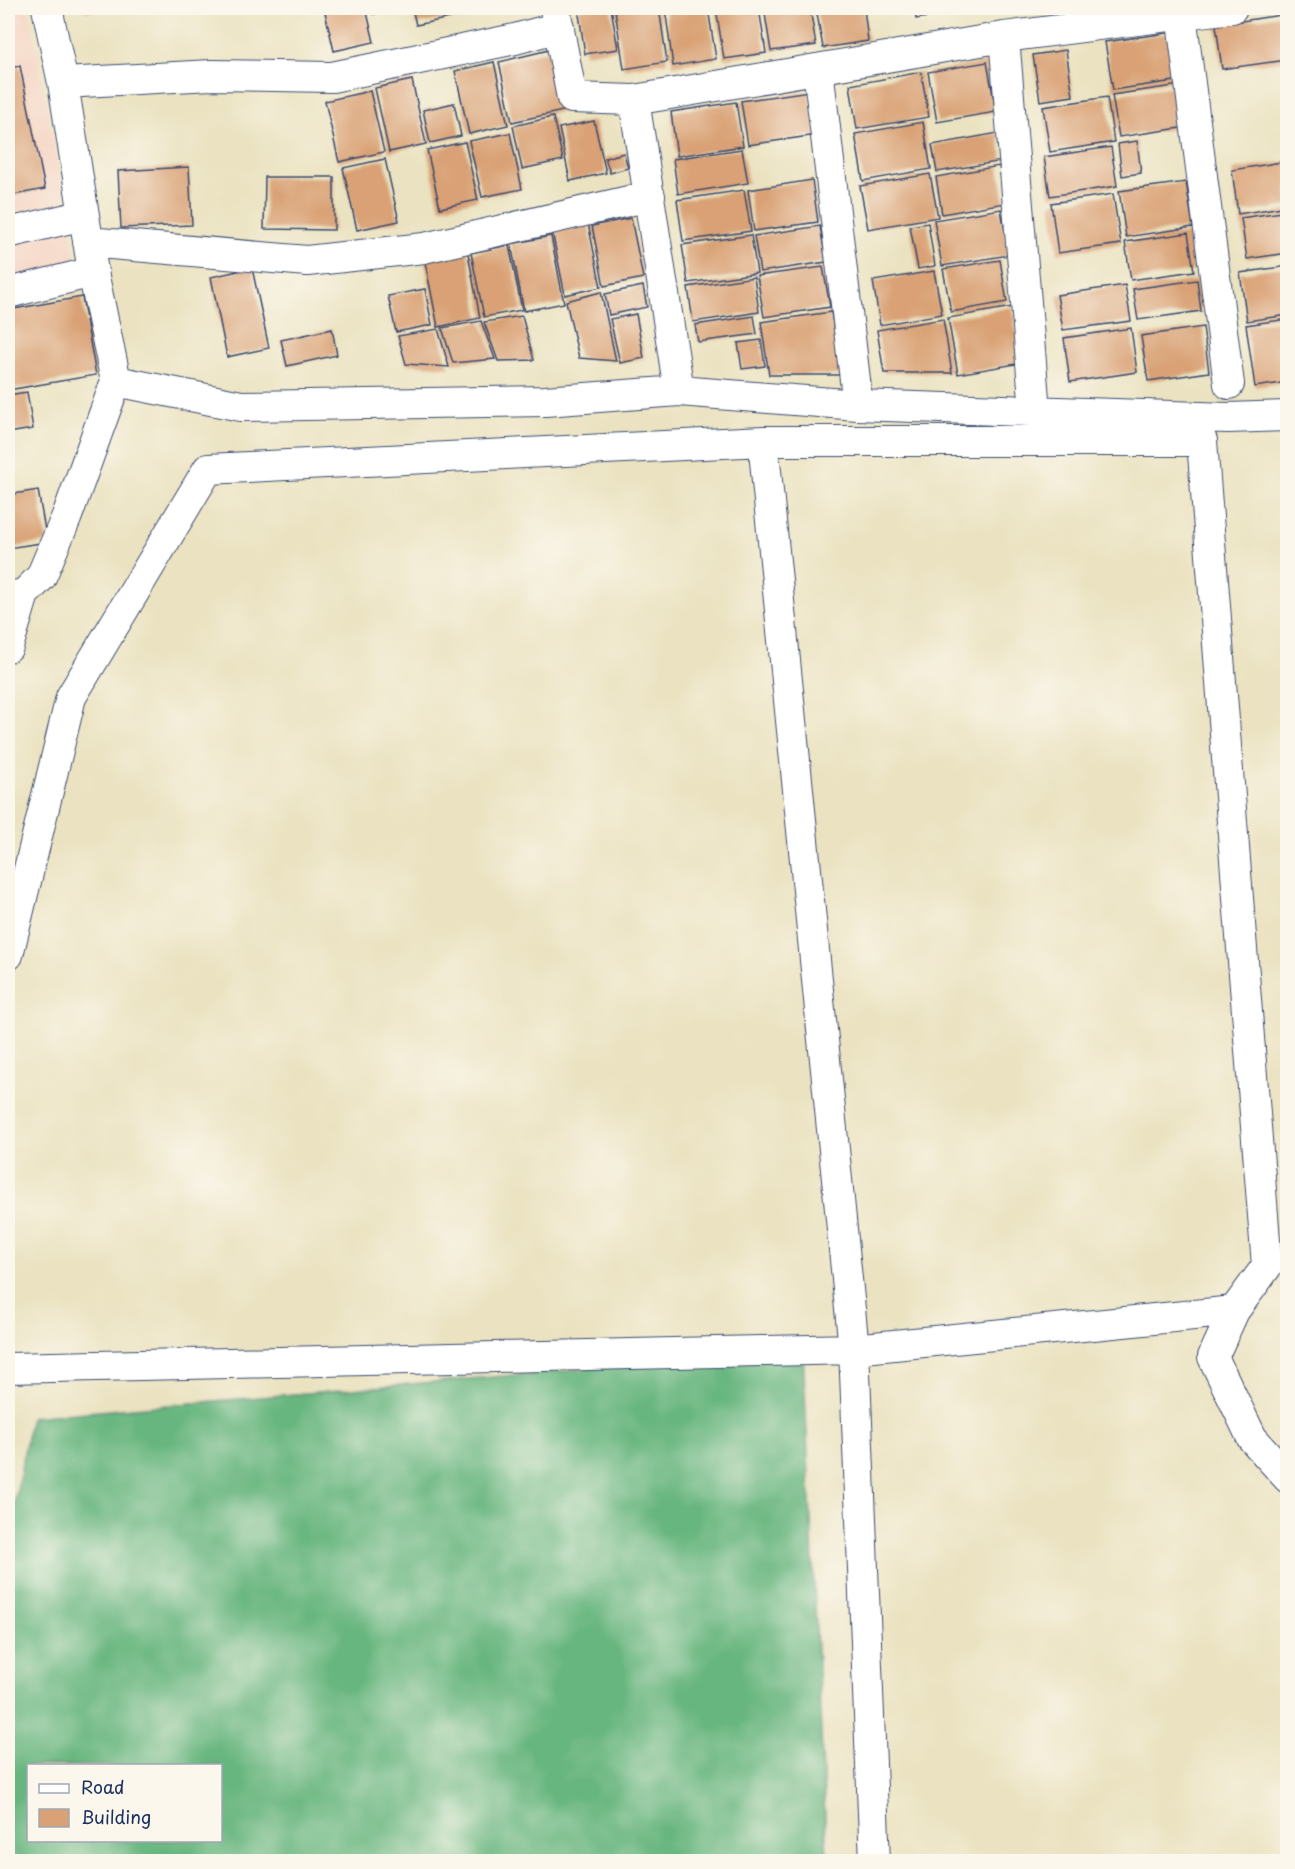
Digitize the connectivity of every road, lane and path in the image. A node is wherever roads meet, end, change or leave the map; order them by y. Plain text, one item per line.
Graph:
1 (47, 8) edge
2 (1232, 8) edge
3 (1181, 14) junction
4 (557, 17) edge
5 (1004, 37) junction
6 (818, 69) junction
7 (63, 83) junction
8 (634, 100) junction
9 (650, 196) junction
10 (86, 228) junction
11 (8, 233) edge
12 (93, 272) junction
13 (8, 293) edge
14 (116, 381) junction
15 (1229, 384) dead end
16 (679, 391) junction
17 (858, 405) junction
18 (1035, 411) junction
19 (1287, 416) edge
20 (763, 441) junction
21 (16, 595) edge
22 (8, 647) edge
23 (8, 955) edge
24 (1277, 1268) edge
25 (1234, 1311) junction
26 (855, 1349) junction
27 (8, 1368) edge
28 (1287, 1478) edge
29 (875, 1862) edge

1 - 7 street
2 - 3 street
3 - 5 street
3 - 15 street
4 - 7 street
4 - 8 street
5 - 6 street
5 - 18 street
6 - 8 street
6 - 17 street
7 - 10 street
8 - 9 street
9 - 10 street
9 - 16 street
10 - 11 street
10 - 12 street
12 - 13 street
12 - 14 street
14 - 16 street
14 - 21 street
16 - 17 street
17 - 18 street
18 - 19 street
20 - 23 street
20 - 24 street
20 - 26 street
21 - 22 street
24 - 25 street
25 - 26 street
25 - 28 street
26 - 27 street
26 - 29 street

